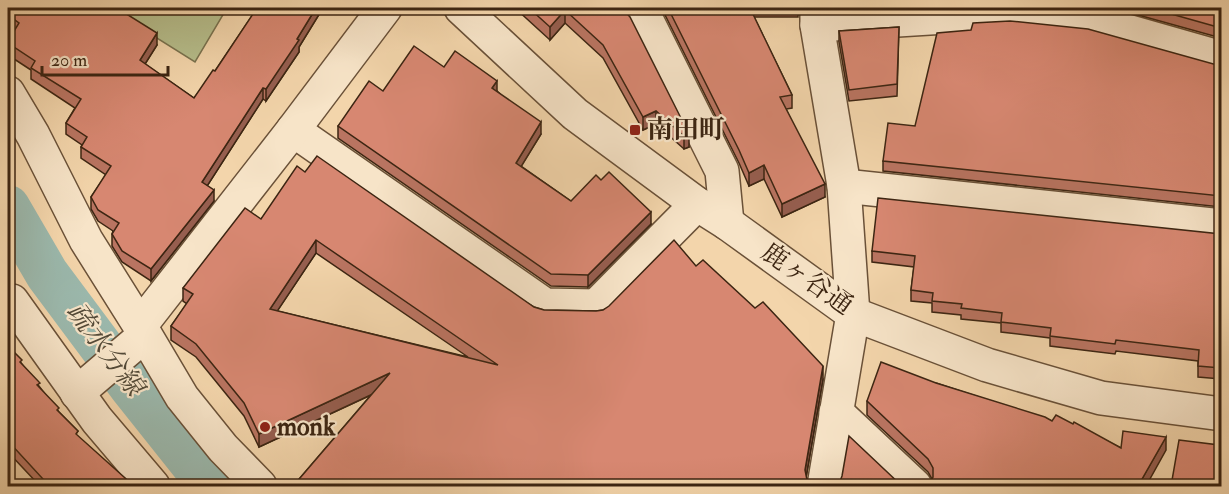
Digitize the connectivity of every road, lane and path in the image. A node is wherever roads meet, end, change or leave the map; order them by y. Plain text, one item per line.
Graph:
1 (385, 8) edge
2 (461, 8) edge
3 (636, 8) edge
4 (817, 16) edge
5 (1221, 58) edge
6 (8, 93) edge
7 (293, 130) junction
8 (844, 186) junction
9 (697, 204) junction
10 (727, 223) junction
11 (1221, 226) edge
12 (12, 301) dead end
13 (853, 314) junction
14 (139, 336) junction
15 (82, 388) junction
16 (837, 412) junction
17 (1221, 414) edge
18 (153, 486) edge
19 (260, 486) edge
20 (824, 486) edge
21 (915, 486) edge

1 - 7 street
2 - 9 street, 鹿ヶ谷通
3 - 10 street
4 - 5 street
4 - 8 street
6 - 14 street
7 - 9 street
7 - 14 street
8 - 11 street
8 - 13 street
9 - 10 street, 鹿ヶ谷通
10 - 13 street, 鹿ヶ谷通
12 - 15 street
13 - 16 street
13 - 17 street, 鹿ヶ谷通
14 - 15 street
14 - 19 street
15 - 18 street
16 - 20 street
16 - 21 street

